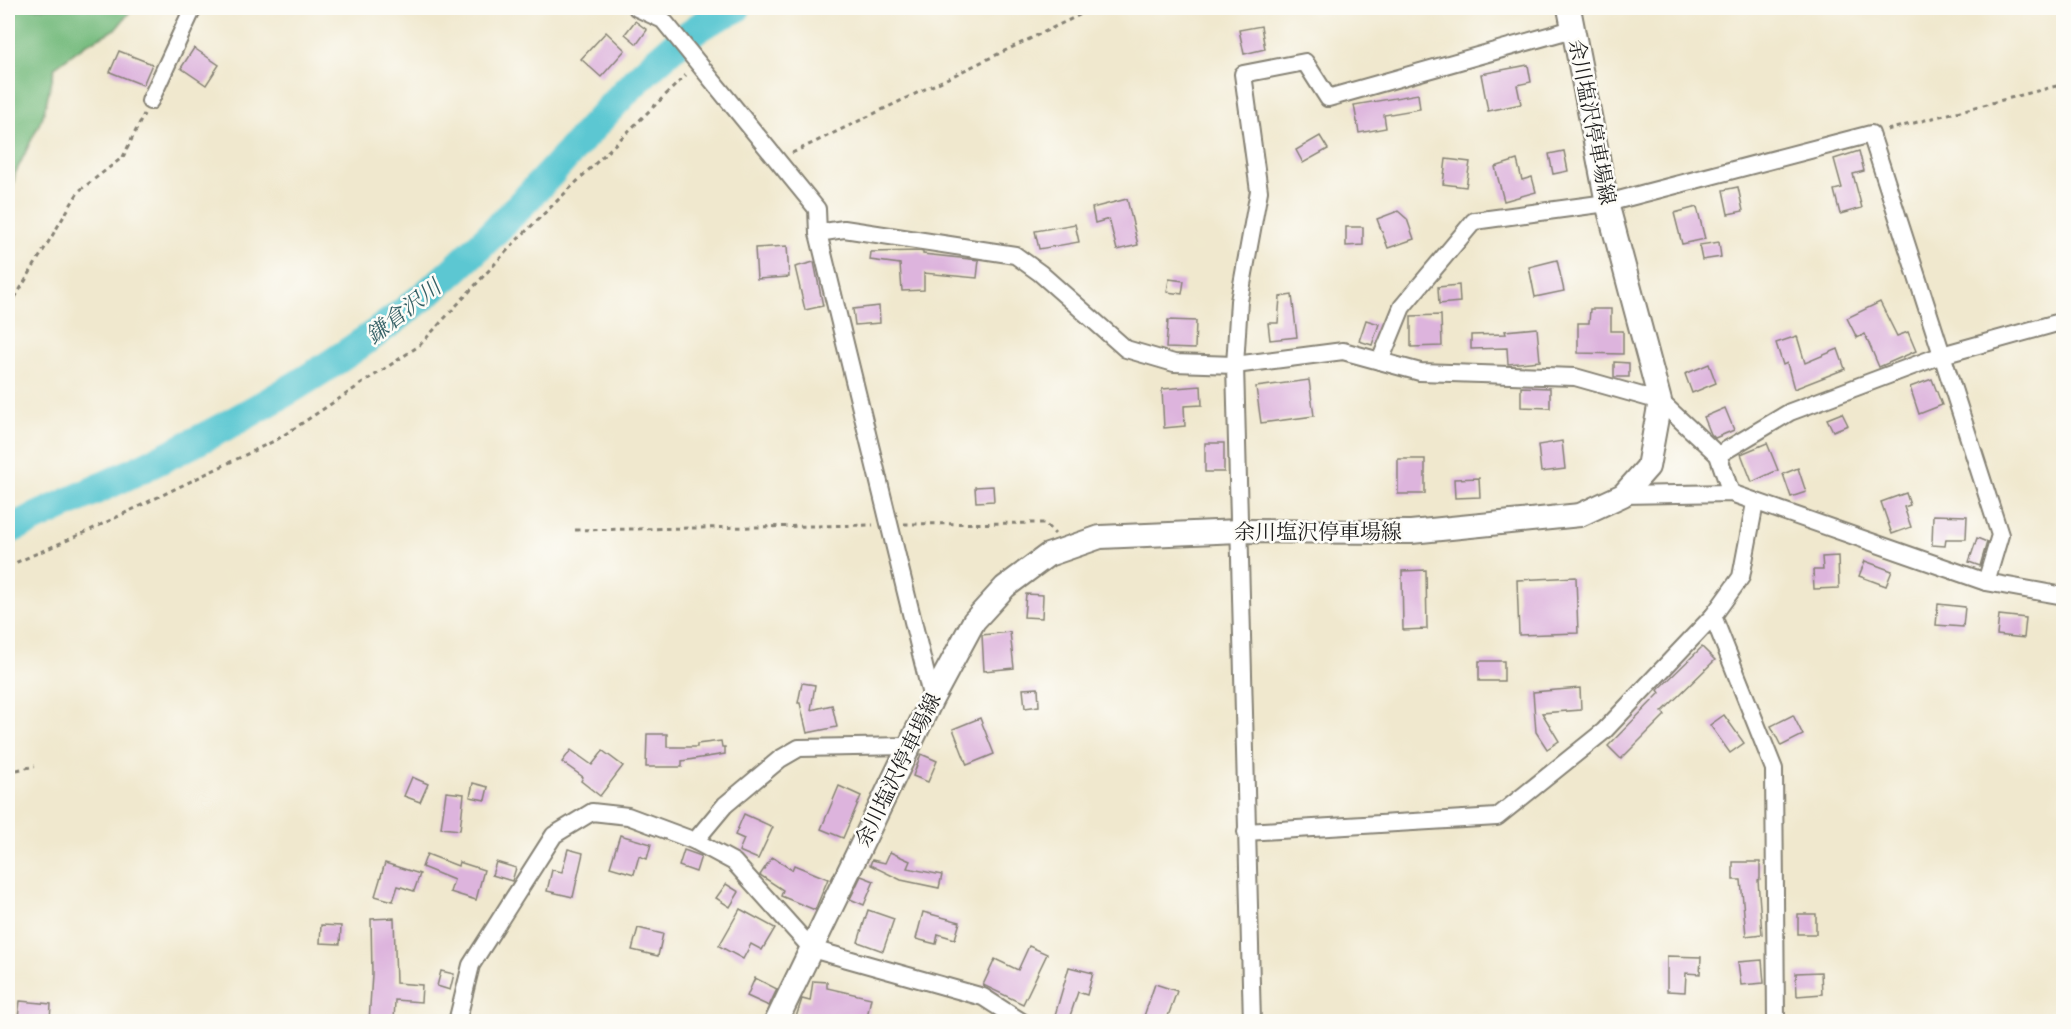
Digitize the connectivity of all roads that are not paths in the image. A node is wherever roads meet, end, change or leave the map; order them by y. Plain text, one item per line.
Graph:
1 (193, 8) edge
2 (637, 8) edge
3 (1571, 18) edge
4 (150, 101) road end
5 (1607, 203) junction
6 (818, 233) junction
7 (2064, 321) edge
8 (1942, 355) junction
9 (1380, 361) junction
10 (1235, 365) junction
11 (1660, 401) junction
12 (1718, 455) junction
13 (1731, 493) junction
14 (1623, 495) junction
15 (1755, 503) junction
16 (1239, 531) junction
17 (1986, 582) junction
18 (2064, 596) edge
19 (1713, 616) junction
20 (932, 699) junction
21 (908, 746) junction
22 (1246, 832) junction
23 (695, 841) junction
24 (812, 949) junction
25 (457, 1022) edge
26 (777, 1022) edge
27 (1022, 1022) edge
28 (1252, 1022) edge
29 (1776, 1022) edge

1 - 4 street
2 - 6 street
3 - 5 main road, 余川塩沢停車場線
3 - 10 street
5 - 8 street
5 - 9 street
5 - 11 main road, 余川塩沢停車場線
6 - 10 street
6 - 20 street
7 - 8 street
8 - 12 street
8 - 17 street
9 - 10 street
9 - 11 street
10 - 16 street
11 - 12 street
11 - 14 main road, 余川塩沢停車場線
12 - 13 street
13 - 14 street
13 - 15 street
14 - 16 main road, 余川塩沢停車場線
15 - 17 street
15 - 19 street
16 - 20 main road, 余川塩沢停車場線
16 - 22 street
17 - 18 street
19 - 22 street
19 - 29 street
20 - 21 main road, 余川塩沢停車場線
21 - 23 street
21 - 24 main road, 余川塩沢停車場線
22 - 28 street
23 - 24 street
23 - 25 street
24 - 26 main road, 余川塩沢停車場線
24 - 27 street

